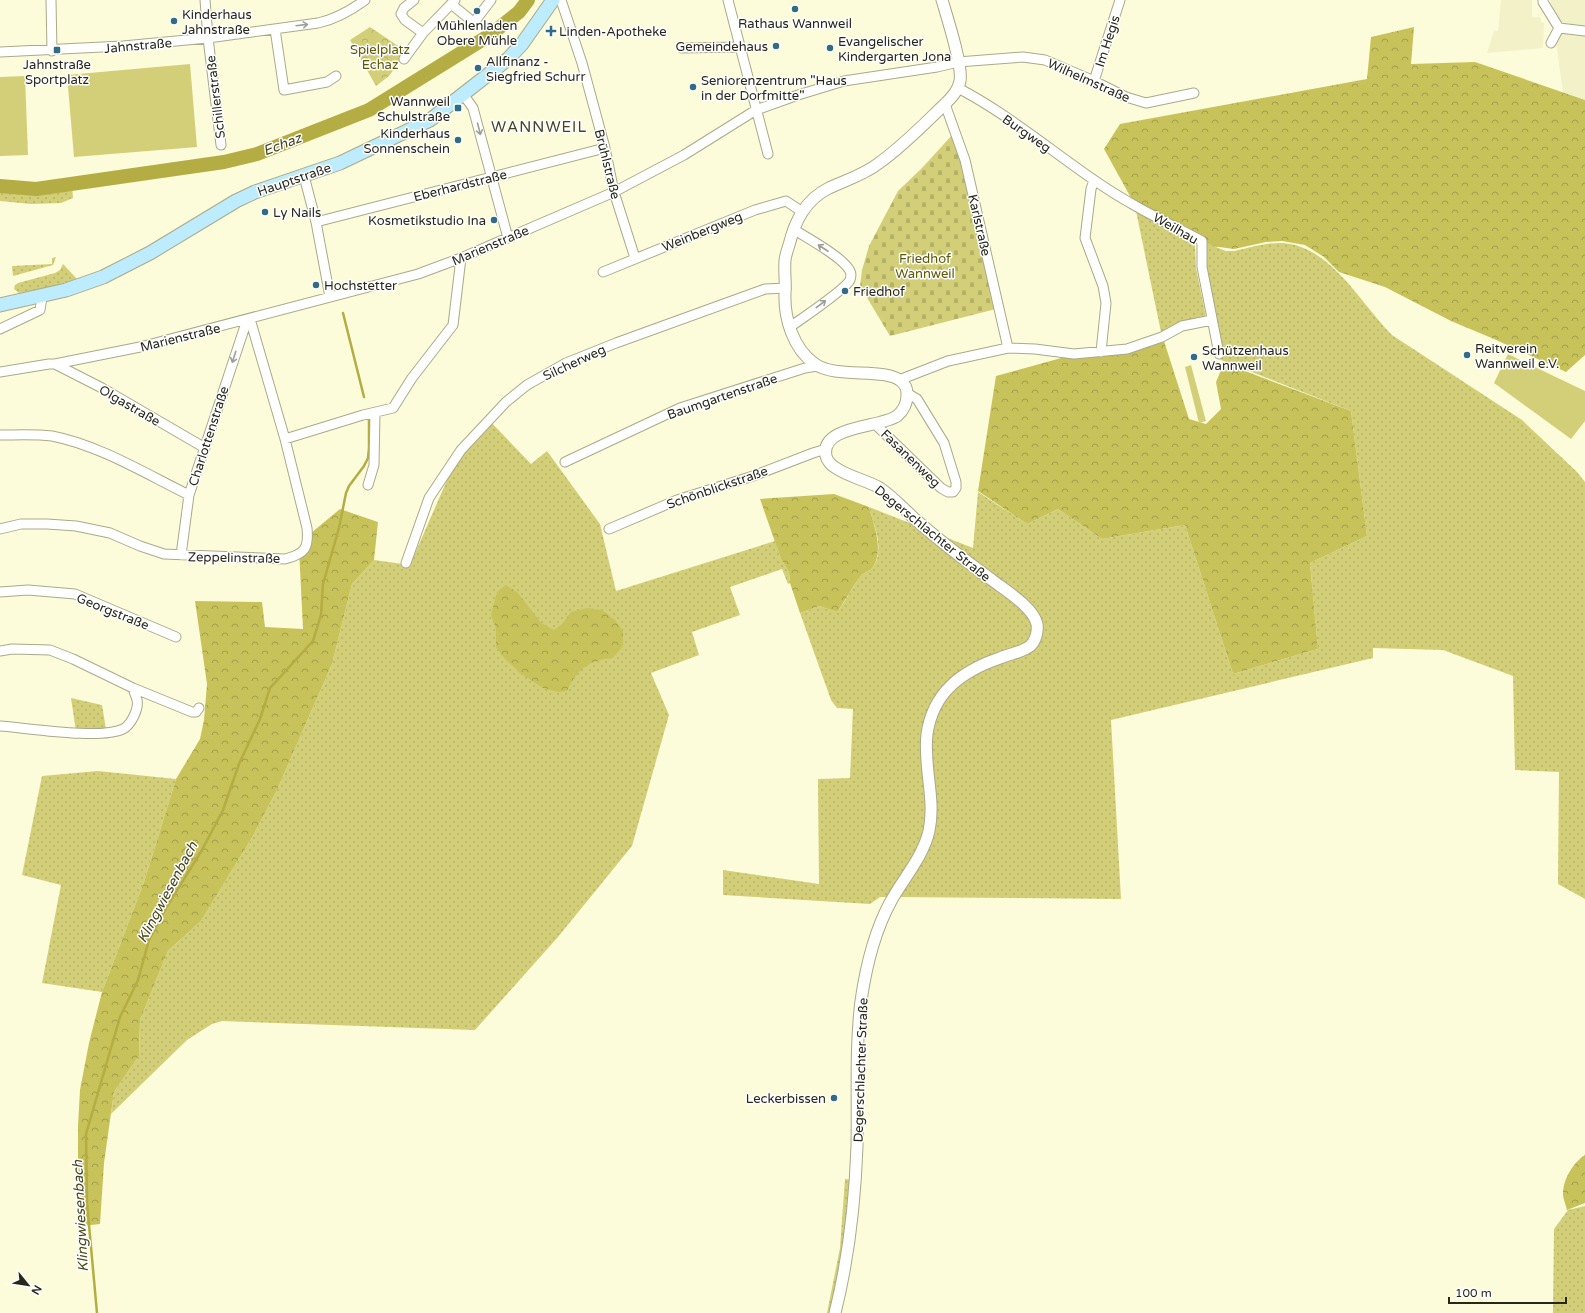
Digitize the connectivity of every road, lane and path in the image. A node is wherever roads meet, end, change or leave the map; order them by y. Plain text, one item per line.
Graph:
1 (51, 0) edge
2 (205, 0) edge
3 (365, 0) edge
4 (414, 0) edge
5 (491, 0) edge
6 (553, 0) edge
7 (561, 0) edge
8 (728, 0) edge
9 (942, 0) edge
10 (1120, 0) edge
11 (1543, 0) edge
12 (453, 2) edge
13 (1559, 28) junction
14 (275, 29) junction
15 (1585, 31) edge
16 (423, 33) junction
17 (208, 38) junction
18 (1551, 43) dead end
19 (739, 47) junction
20 (682, 48) dead end
21 (52, 51) junction
22 (0, 52) edge
23 (404, 59) dead end
24 (958, 62) junction
25 (336, 76) dead end
26 (1094, 81) junction
27 (958, 88) junction
28 (1194, 93) dead end
29 (463, 94) junction
30 (945, 104) junction
31 (756, 110) junction
32 (221, 145) dead end
33 (605, 148) junction
34 (768, 154) dead end
35 (304, 176) junction
36 (491, 177) junction
37 (1094, 180) junction
38 (614, 192) junction
39 (802, 211) junction
40 (316, 222) junction
41 (793, 229) junction
42 (508, 238) junction
43 (461, 258) junction
44 (635, 258) junction
45 (603, 272) dead end
46 (786, 288) junction
47 (42, 297) junction
48 (330, 297) junction
49 (0, 305) edge
50 (248, 319) junction
51 (1212, 320) junction
52 (790, 327) junction
53 (0, 329) edge
54 (1008, 348) junction
55 (1101, 352) junction
56 (1219, 354) dead end
57 (54, 364) junction
58 (817, 366) junction
59 (0, 372) edge
60 (899, 380) junction
61 (907, 393) junction
62 (375, 413) junction
63 (875, 424) junction
64 (0, 436) edge
65 (285, 439) junction
66 (205, 448) junction
67 (826, 450) junction
68 (565, 462) dead end
69 (368, 485) dead end
70 (189, 495) junction
71 (0, 529) edge
72 (610, 529) dead end
73 (182, 556) junction
74 (406, 563) dead end
75 (0, 592) edge
76 (176, 637) dead end
77 (0, 651) edge
78 (133, 688) junction
79 (199, 708) dead end
80 (0, 726) edge
81 (836, 1313) edge

1 - 21 street
2 - 17 street, Schillerstraße
14 -> 3 street, Jahnstraße
4 - 16 street
5 - 12 street
6 - 29 main road, Hauptstraße
7 - 33 street, Brühlstraße
8 - 19 street
9 - 24 street
10 - 26 street, Im Hegis
11 - 13 street
12 - 16 street
13 - 15 street
13 - 18 street
14 - 17 street, Jahnstraße
14 - 25 street
16 - 23 street
17 - 21 street, Jahnstraße
17 - 32 street, Schillerstraße
19 - 20 street
19 - 31 street
21 - 22 street, Jahnstraße
24 - 26 street, Wilhelmstraße
24 - 27 street
24 - 31 street, Marienstraße
26 - 28 street, Wilhelmstraße
27 - 30 street
27 - 37 street, Burgweg
29 - 35 main road, Hauptstraße
29 -> 36 street
30 - 39 street
30 - 54 street, Karlstraße
31 - 34 street
31 - 38 street, Marienstraße
33 - 36 street, Eberhardstraße
33 - 38 street, Brühlstraße
35 - 40 street
35 - 47 main road, Hauptstraße
36 - 40 street, Eberhardstraße
36 - 42 street
37 - 51 street, Weilhau
37 - 55 street
38 - 42 street, Marienstraße
38 - 44 street, Brühlstraße
39 - 41 street
39 - 44 street, Weinbergweg
40 - 48 street
41 - 46 street
52 -> 41 street
42 - 43 street, Marienstraße
43 - 48 street, Marienstraße
43 - 62 street
44 - 45 street, Weinbergweg
46 - 52 street
46 - 74 street, Silcherweg
47 - 49 main road, Hauptstraße
47 - 53 street
48 - 50 street, Marienstraße
50 - 57 street, Marienstraße
50 - 65 street, Zeppelinstraße
50 -> 66 street, Charlottenstraße
51 - 55 street
51 - 56 street, Weilhau
52 - 58 street
54 - 55 street
54 - 60 street
57 - 59 street, Marienstraße
57 - 66 street, Olgastraße
58 - 60 street
58 - 68 street, Baumgartenstraße
60 - 61 street
61 - 63 street
61 - 63 street, Fasanenweg
62 - 65 street
62 - 69 street
63 - 67 street
64 - 70 street
65 - 73 street, Zeppelinstraße
66 - 70 street, Charlottenstraße
67 - 72 street, Schönblickstraße
67 - 81 street, Degerschlachter Straße
70 - 73 street, Charlottenstraße
71 - 73 street, Zeppelinstraße
75 - 76 street, Georgstraße
77 - 78 street
78 - 79 street
78 - 80 street

